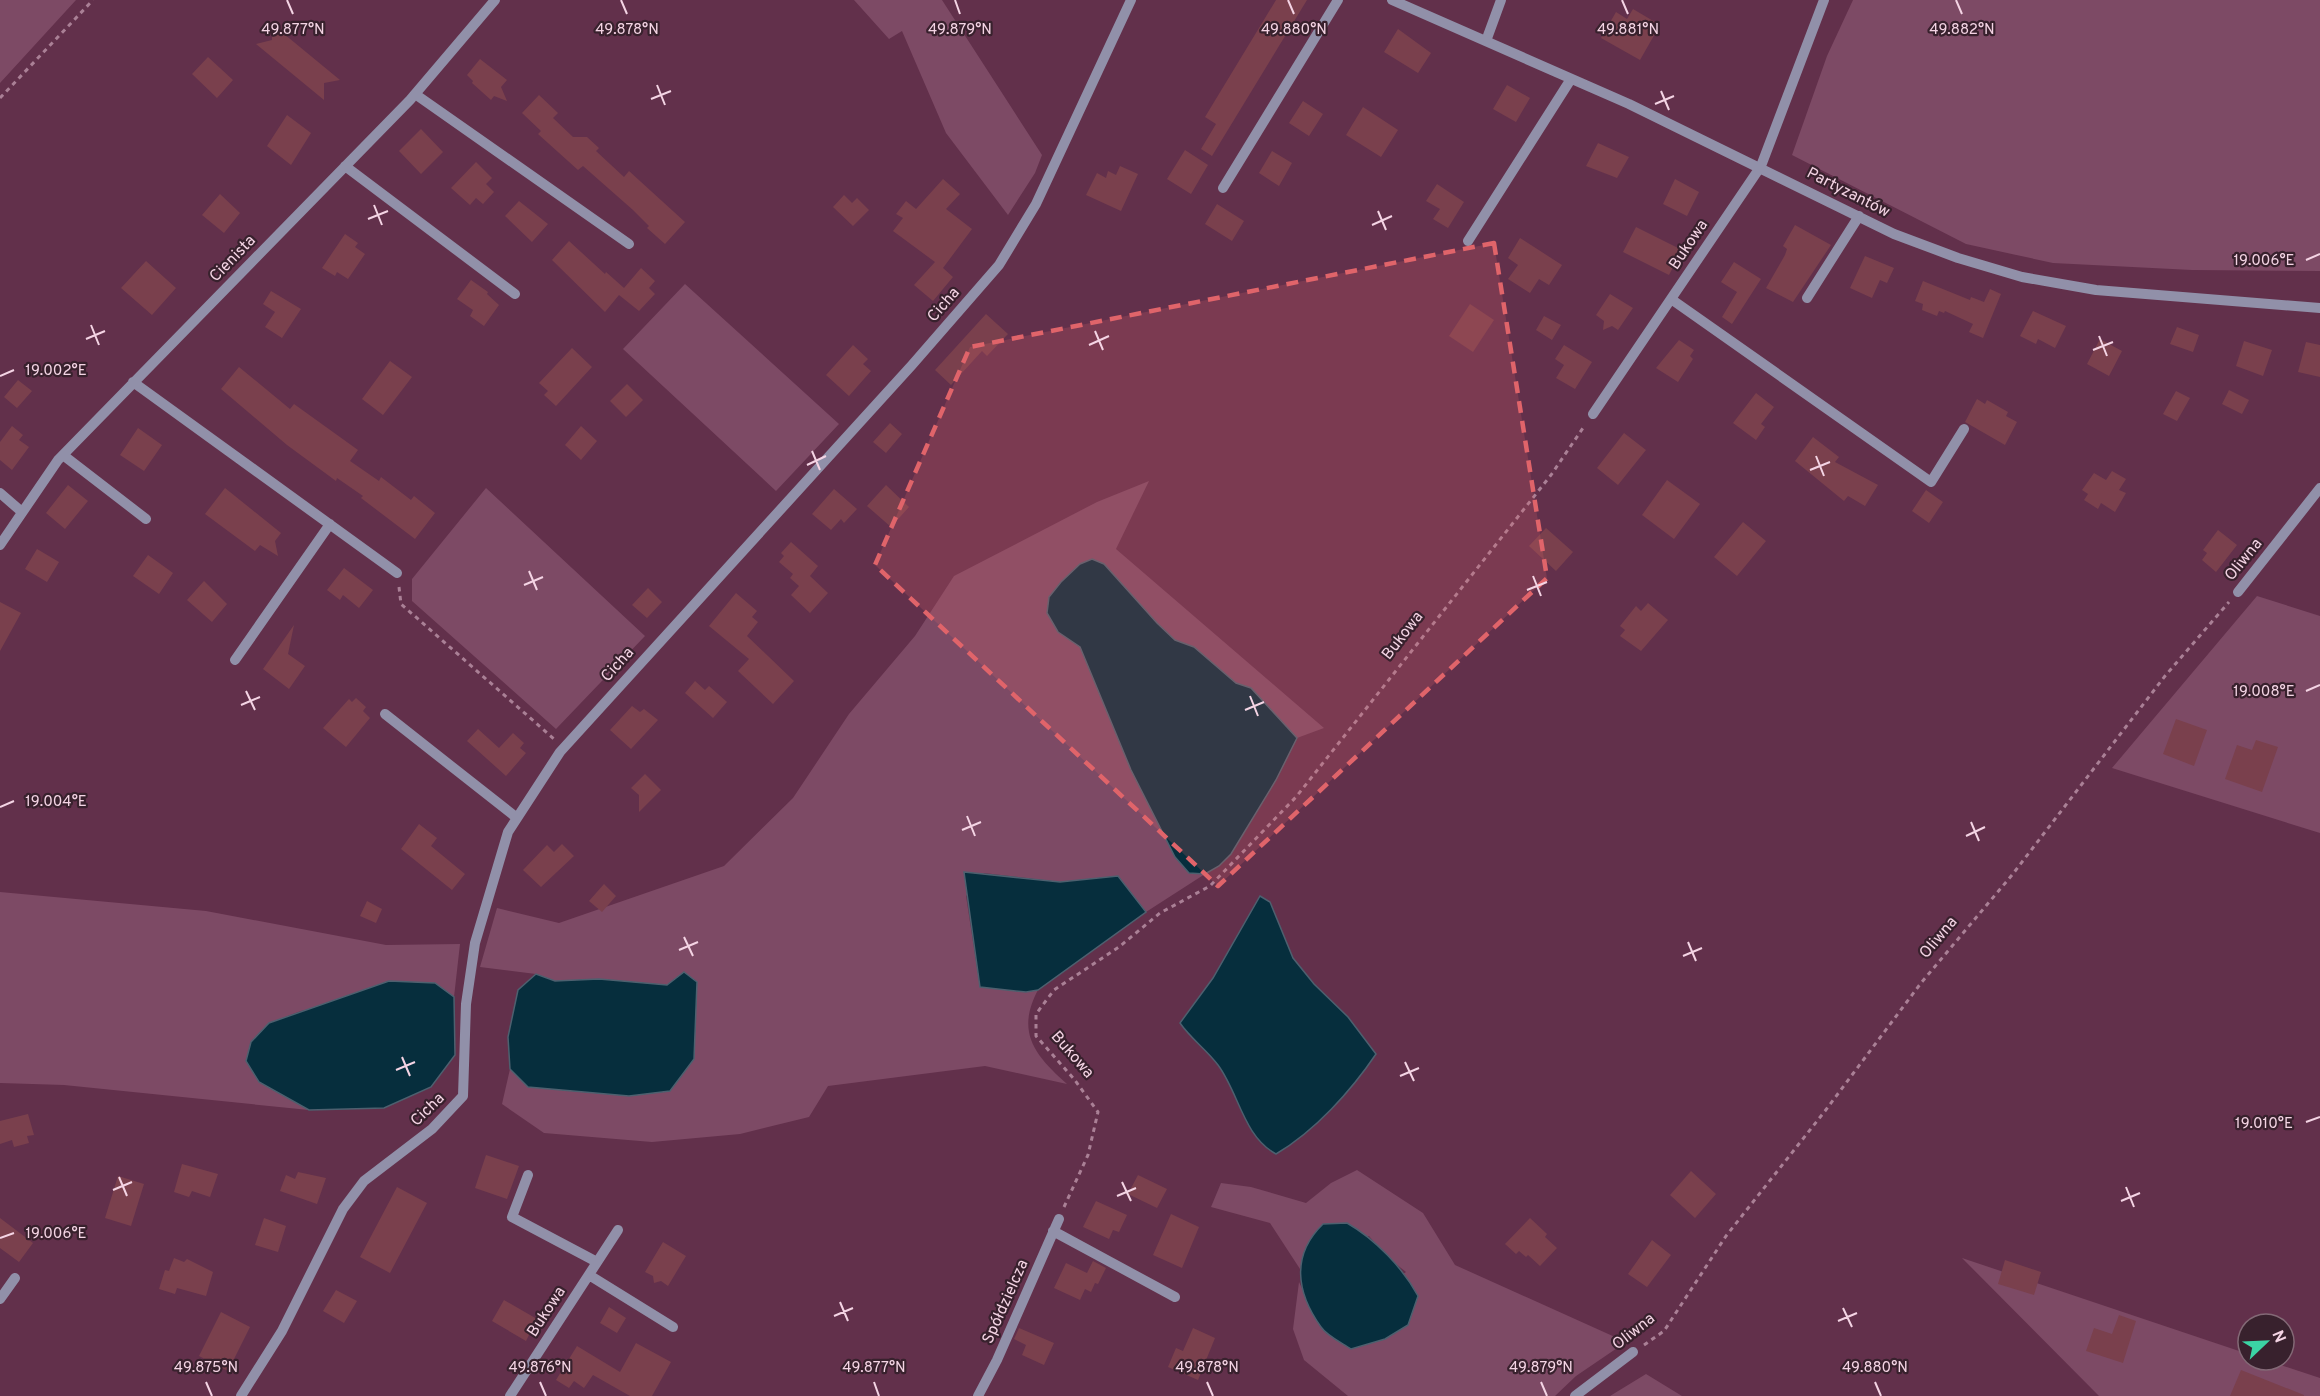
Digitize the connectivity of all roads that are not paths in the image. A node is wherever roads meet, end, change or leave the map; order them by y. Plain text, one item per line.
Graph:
1 (495, 0) edge
2 (1131, 0) edge
3 (1338, 0) edge
4 (1392, 0) edge
5 (1501, 0) edge
6 (1824, 0) edge
7 (1486, 41) junction
8 (1571, 79) junction
9 (415, 94) junction
10 (345, 166) junction
11 (1761, 166) junction
12 (1223, 188) dead end
13 (1859, 216) junction
14 (1468, 241) dead end
15 (629, 244) dead end
16 (515, 294) dead end
17 (1807, 298) dead end
18 (1671, 299) junction
19 (2320, 308) edge
20 (133, 382) junction
21 (1593, 414) road end
22 (1964, 429) dead end
23 (63, 455) junction
24 (2320, 488) edge
25 (0, 493) edge
26 (22, 512) junction
27 (146, 519) dead end
28 (330, 524) junction
29 (0, 545) edge
30 (397, 573) road end
31 (2238, 592) road end
32 (235, 660) dead end
33 (385, 714) dead end
34 (517, 819) junction
35 (528, 1175) dead end
36 (1059, 1219) road end
37 (618, 1230) dead end
38 (1053, 1231) junction
39 (597, 1263) junction
40 (589, 1275) junction
41 (15, 1278) dead end
42 (1175, 1297) dead end
43 (0, 1299) edge
44 (673, 1327) dead end
45 (1633, 1352) road end
46 (241, 1396) edge
47 (510, 1396) edge
48 (978, 1396) edge
49 (1575, 1396) edge

1 - 9 street, Cienista
2 - 34 street, Cicha
3 - 12 street
4 - 7 street, Partyzantów
5 - 7 street
6 - 11 street, Bukowa
7 - 8 street, Partyzantów
8 - 11 street, Partyzantów
8 - 14 street
9 - 10 street, Cienista
9 - 15 street
10 - 16 street
10 - 20 street, Cienista
11 - 13 street, Partyzantów
11 - 18 street, Bukowa
13 - 17 street
13 - 19 street, Partyzantów
18 - 21 street, Bukowa
18 - 22 street
20 - 23 street, Cienista
20 - 28 street
23 - 26 street, Cienista
23 - 27 street
24 - 31 street, Oliwna
25 - 26 street
26 - 29 street, Cienista
28 - 30 street
28 - 32 street
33 - 34 street
34 - 46 street, Cicha
35 - 39 street
36 - 38 street, Spółdzielcza
37 - 39 street, Bukowa
38 - 42 street
38 - 48 street, Spółdzielcza
39 - 40 street, Bukowa
40 - 44 street
40 - 47 street, Bukowa
41 - 43 street
45 - 49 street, Oliwna

